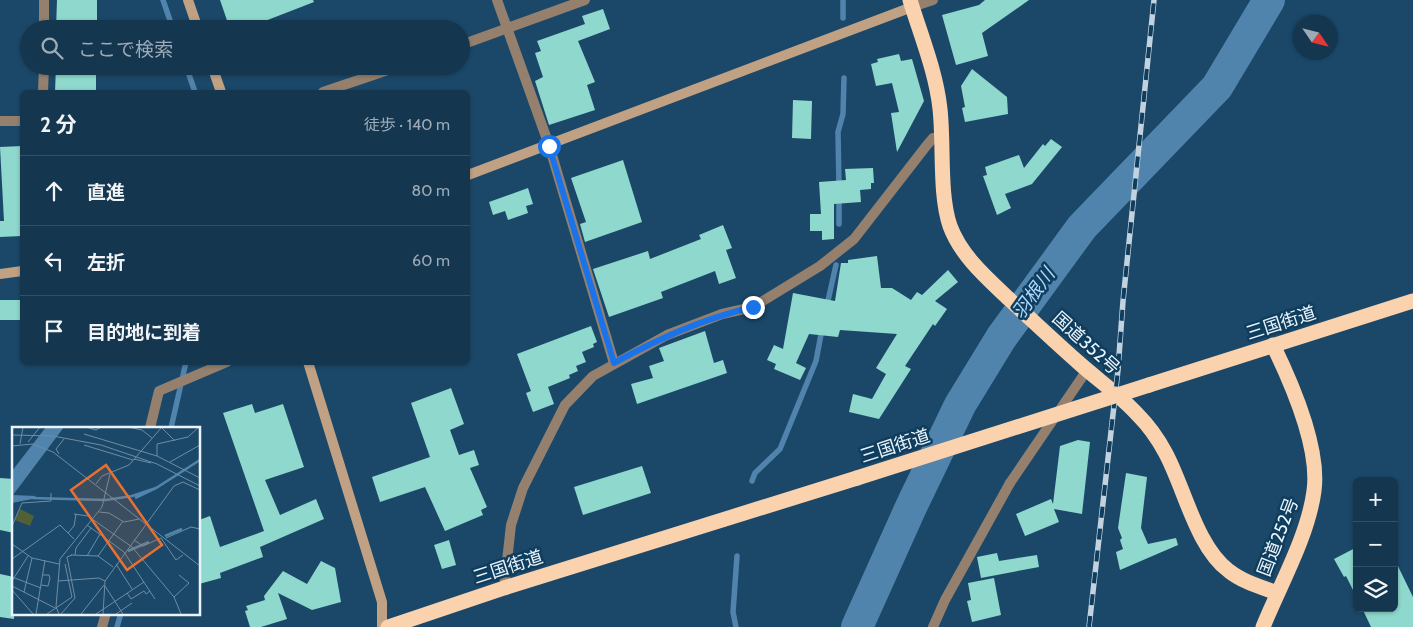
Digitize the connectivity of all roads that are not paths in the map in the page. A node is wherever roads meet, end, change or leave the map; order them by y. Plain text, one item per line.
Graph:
1 (44, 0) edge
2 (188, 0) edge
3 (496, 0) edge
4 (586, 0) edge
5 (933, 0) edge
6 (911, 3) edge
7 (44, 20) edge
8 (195, 20) edge
9 (508, 29) junction
10 (470, 42) edge
11 (44, 75) edge
12 (215, 75) edge
13 (373, 75) edge
14 (43, 90) edge
15 (220, 90) edge
16 (329, 90) edge
17 (0, 120) edge
18 (20, 121) edge
19 (943, 137) junction
20 (549, 146) junction
21 (470, 174) edge
22 (20, 271) edge
23 (0, 274) edge
24 (1413, 301) edge
25 (1273, 345) junction
26 (614, 363) junction
27 (220, 365) edge
28 (309, 365) edge
29 (1083, 367) junction
30 (150, 427) edge
31 (504, 588) junction
32 (1277, 592) junction
33 (106, 614) edge
34 (102, 627) edge
35 (382, 627) edge
36 (388, 627) edge
37 (933, 627) edge
38 (1263, 627) edge

1 - 7 street
2 - 8 street
3 - 9 street
4 - 9 street
5 - 6 street
6 - 19 highway, 国道352号
6 - 20 street
9 - 10 street
9 - 20 street
11 - 14 street
12 - 15 street
13 - 16 street
17 - 18 street
19 - 26 street
19 - 29 highway, 国道352号
20 - 21 street
20 - 26 street
22 - 23 street
24 - 25 highway, 三国街道
25 - 31 highway, 三国街道, bridge
25 - 32 highway, 国道252号
26 - 31 street
27 - 30 street
28 - 35 street
29 - 32 highway, 国道352号
29 - 37 street
31 - 36 highway, 三国街道
32 - 38 highway, 国道252号
33 - 34 street

